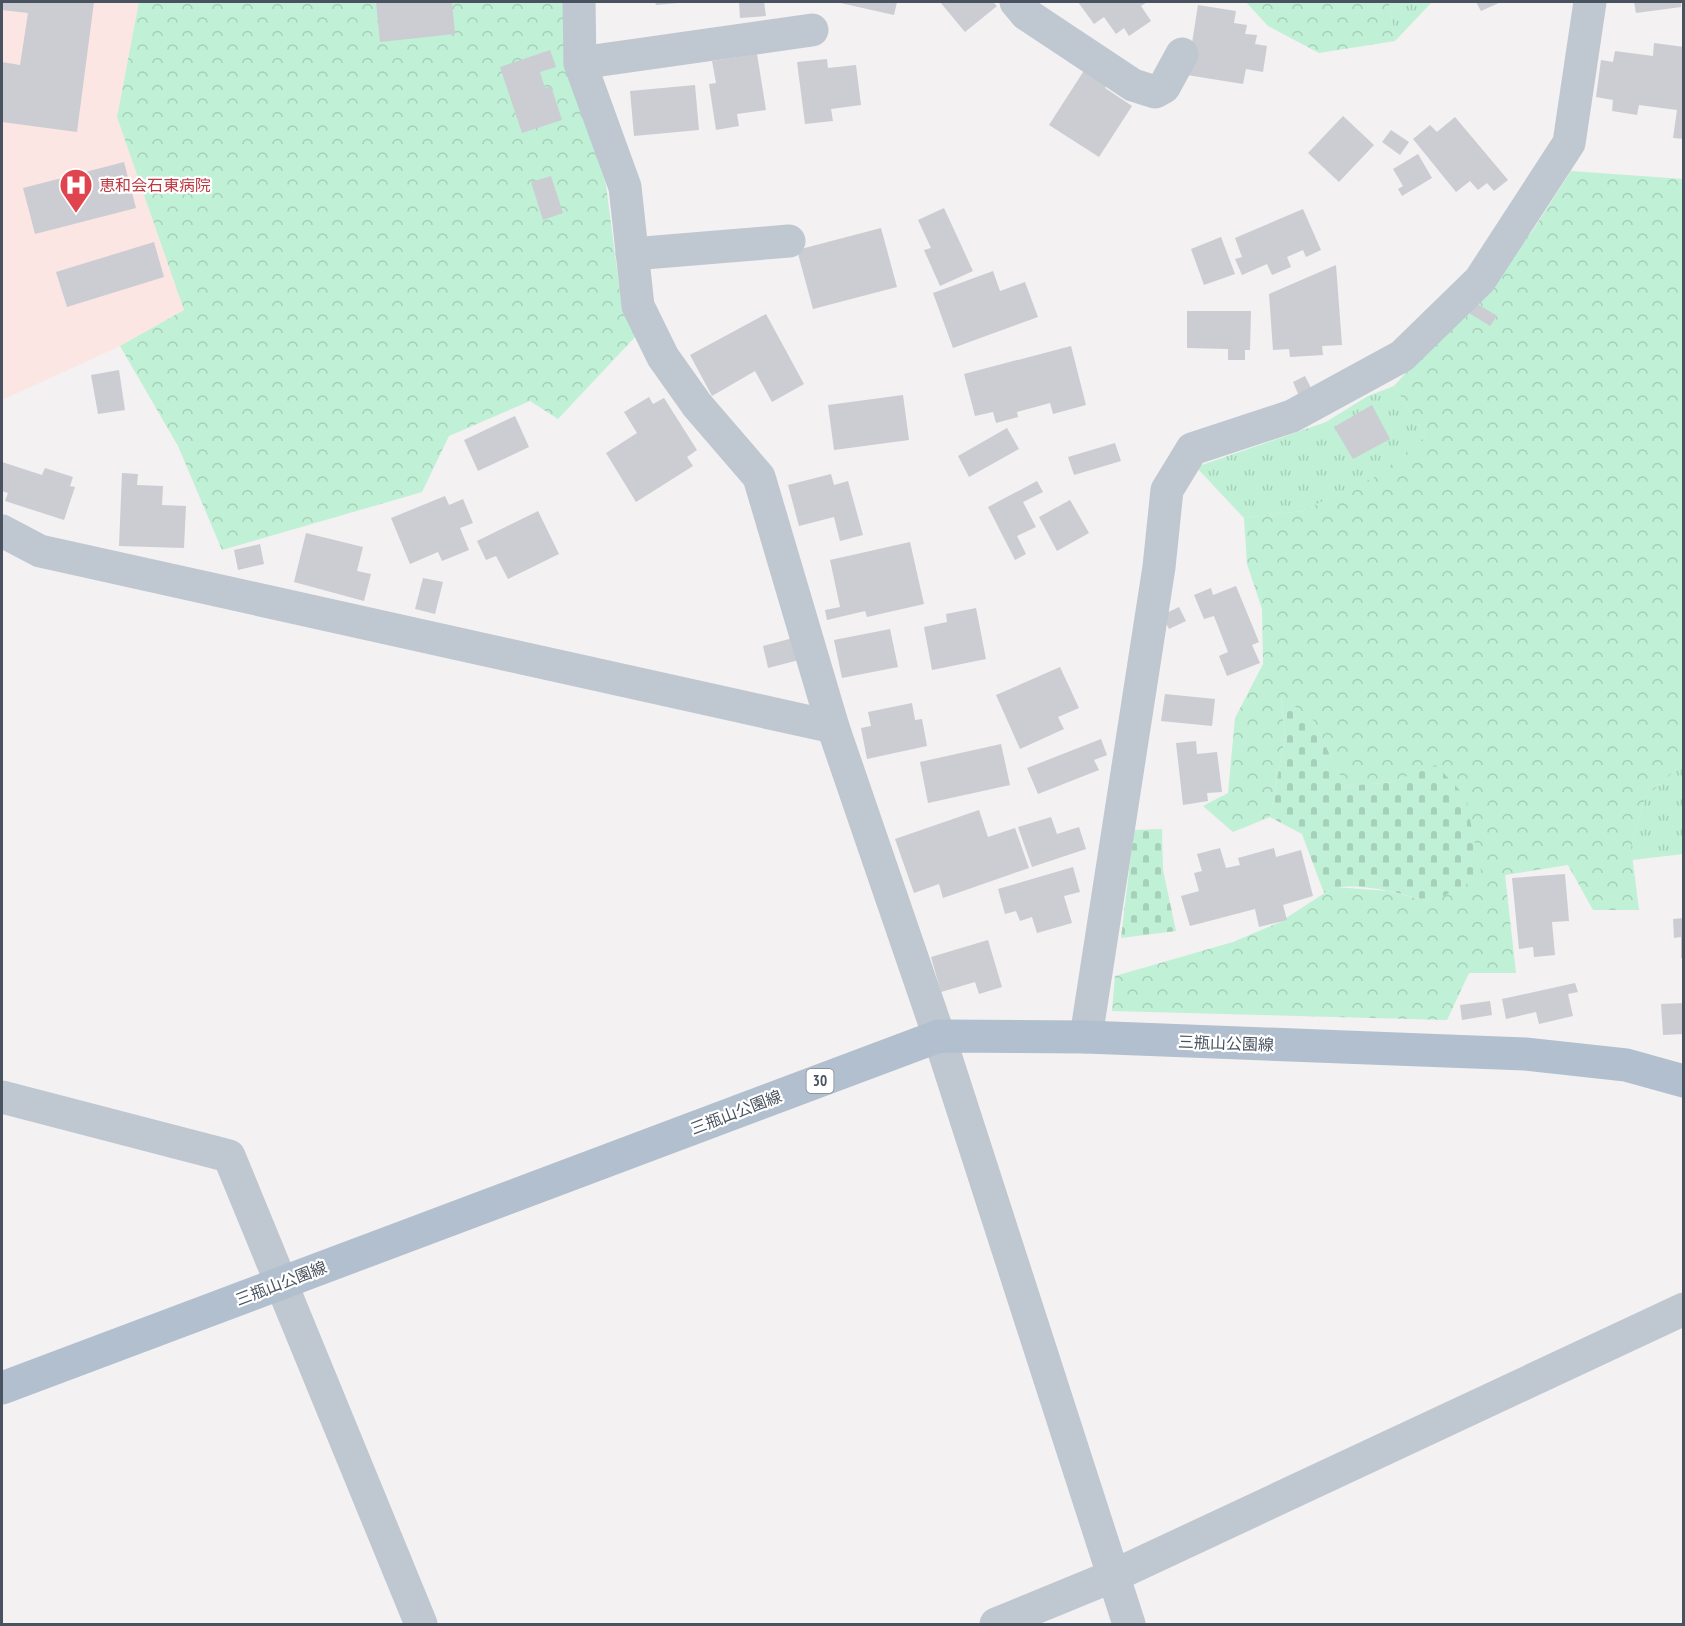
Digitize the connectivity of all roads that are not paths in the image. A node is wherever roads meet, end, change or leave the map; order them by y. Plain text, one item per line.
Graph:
1 (579, 2) edge
2 (1016, 2) edge
3 (1590, 2) edge
4 (812, 30) dead end
5 (1182, 54) dead end
6 (580, 63) junction
7 (789, 241) dead end
8 (632, 254) junction
9 (2, 531) edge
10 (833, 727) junction
11 (939, 1036) junction
12 (1086, 1037) junction
13 (1683, 1081) edge
14 (2, 1097) edge
15 (280, 1283) junction
16 (1683, 1309) edge
17 (2, 1388) edge
18 (1113, 1576) junction
19 (421, 1624) edge
20 (996, 1624) edge
21 (1129, 1624) edge

1 - 6 street
2 - 5 street
3 - 12 street
4 - 6 street
6 - 8 street
7 - 8 street
8 - 10 street
9 - 10 street
10 - 11 street
11 - 12 main road, 三瓶山公園線 / 30
11 - 15 main road, 三瓶山公園線 / 30
11 - 18 street
12 - 13 main road, 三瓶山公園線 / 30
14 - 15 street
15 - 17 main road, 三瓶山公園線 / 30
15 - 19 street
16 - 18 street
18 - 20 street
18 - 21 street

